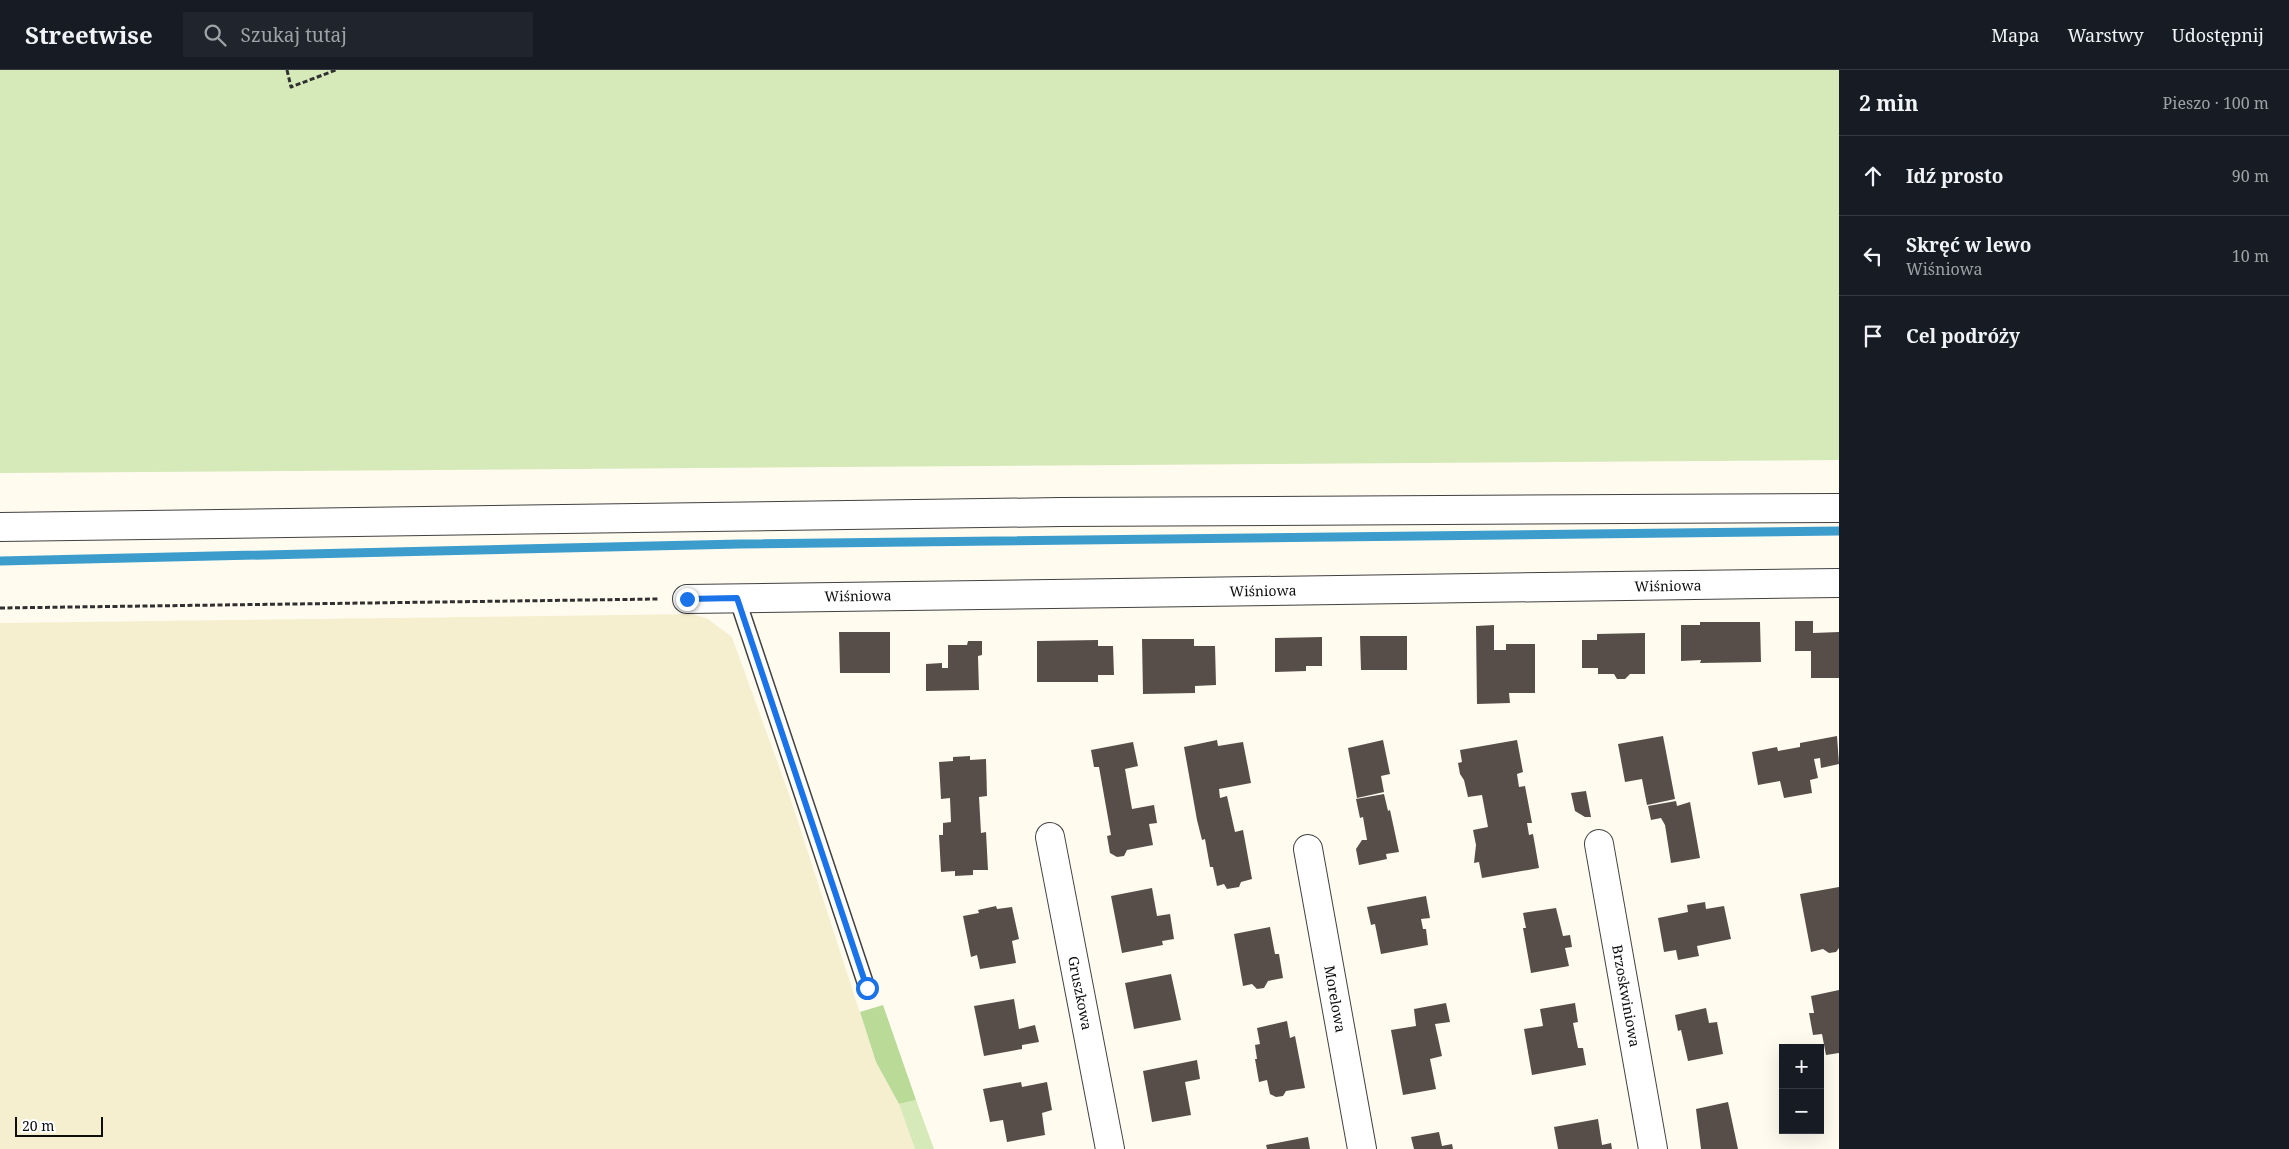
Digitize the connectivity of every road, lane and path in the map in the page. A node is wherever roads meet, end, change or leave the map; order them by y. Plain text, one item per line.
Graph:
1 (287, 70) edge
2 (336, 70) edge
3 (1839, 508) edge
4 (0, 528) edge
5 (1839, 583) edge
6 (737, 598) junction
7 (687, 599) joint
8 (0, 608) edge
9 (1050, 837) dead end
10 (1599, 844) dead end
11 (1308, 849) dead end
12 (867, 988) dead end
13 (1110, 1149) edge
14 (1362, 1149) edge
15 (1653, 1149) edge

1 - 2 path
3 - 4 street
5 - 6 street, Wiśniowa
6 - 7 street, Wiśniowa
6 - 12 lane
7 - 8 path
9 - 13 street, Gruszkowa
10 - 15 street, Brzoskwiniowa
11 - 14 street, Morelowa

